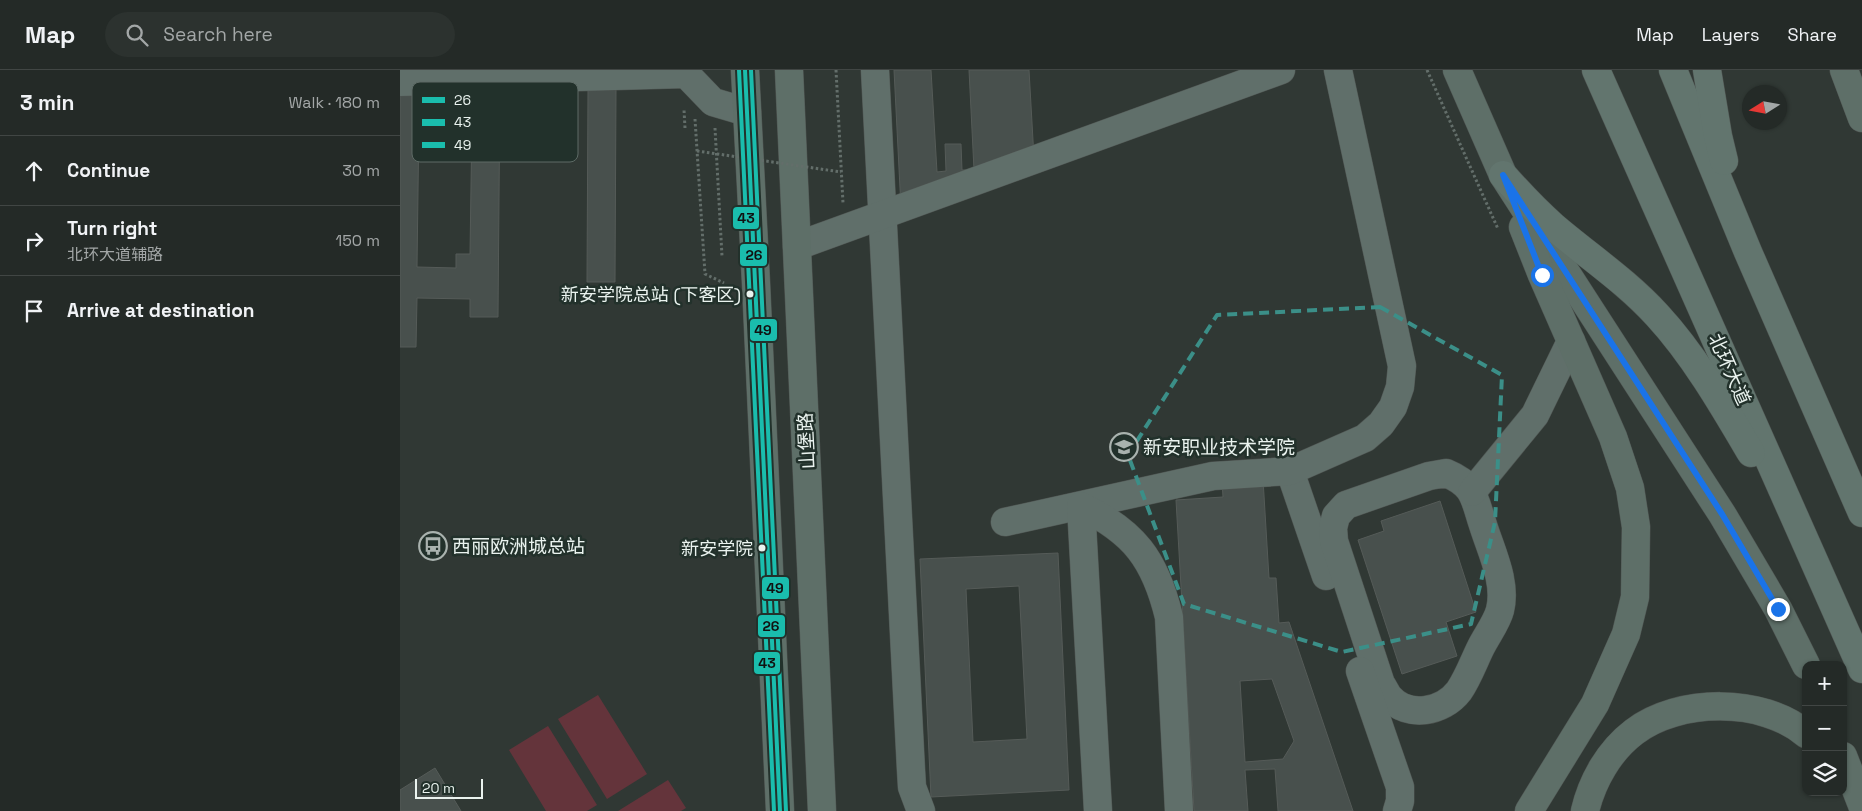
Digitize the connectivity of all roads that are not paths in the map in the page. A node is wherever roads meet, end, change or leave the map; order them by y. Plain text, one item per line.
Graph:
1 (745, 70) edge
2 (790, 70) edge
3 (875, 70) edge
4 (1282, 70) edge
5 (1338, 70) edge
6 (1457, 70) edge
7 (1596, 70) edge
8 (1673, 70) edge
9 (1707, 70) edge
10 (1844, 70) edge
11 (688, 72) edge
12 (400, 82) edge
13 (747, 112) junction
14 (1862, 118) edge
15 (1503, 175) junction
16 (881, 215) junction
17 (797, 246) junction
18 (1748, 252) junction
19 (1571, 341) junction
20 (1290, 471) junction
21 (1472, 492) junction
22 (1081, 506) junction
23 (1862, 512) edge
24 (1005, 522) dead end
25 (1821, 575) junction
26 (1804, 661) edge
27 (1862, 669) edge
28 (1802, 731) edge
29 (1847, 766) edge
30 (1847, 786) edge
31 (1862, 805) edge
32 (1862, 810) edge
33 (780, 811) edge
34 (822, 811) edge
35 (921, 811) edge
36 (1098, 811) edge
37 (1178, 811) edge
38 (1397, 811) edge
39 (1529, 811) edge
40 (1585, 811) edge

1 - 13 main road
2 - 17 main road, 山堡路
3 - 16 lane
4 - 16 lane
5 - 20 lane
6 - 15 main road
7 - 25 highway, 北环大道
8 - 18 highway
9 - 18 highway
10 - 14 main road
11 - 12 lane
11 - 13 lane
13 - 33 main road
15 - 19 main road
15 - 25 highway
15 - 26 main road
16 - 17 lane
16 - 35 lane
17 - 34 main road, 山堡路
18 - 23 highway
19 - 21 lane
19 - 39 main road
20 - 22 lane
20 - 38 lane
21 - 21 lane
22 - 24 lane
22 - 36 lane
22 - 37 lane
25 - 27 highway, 北环大道
28 - 40 main road
29 - 31 main road
30 - 32 main road

